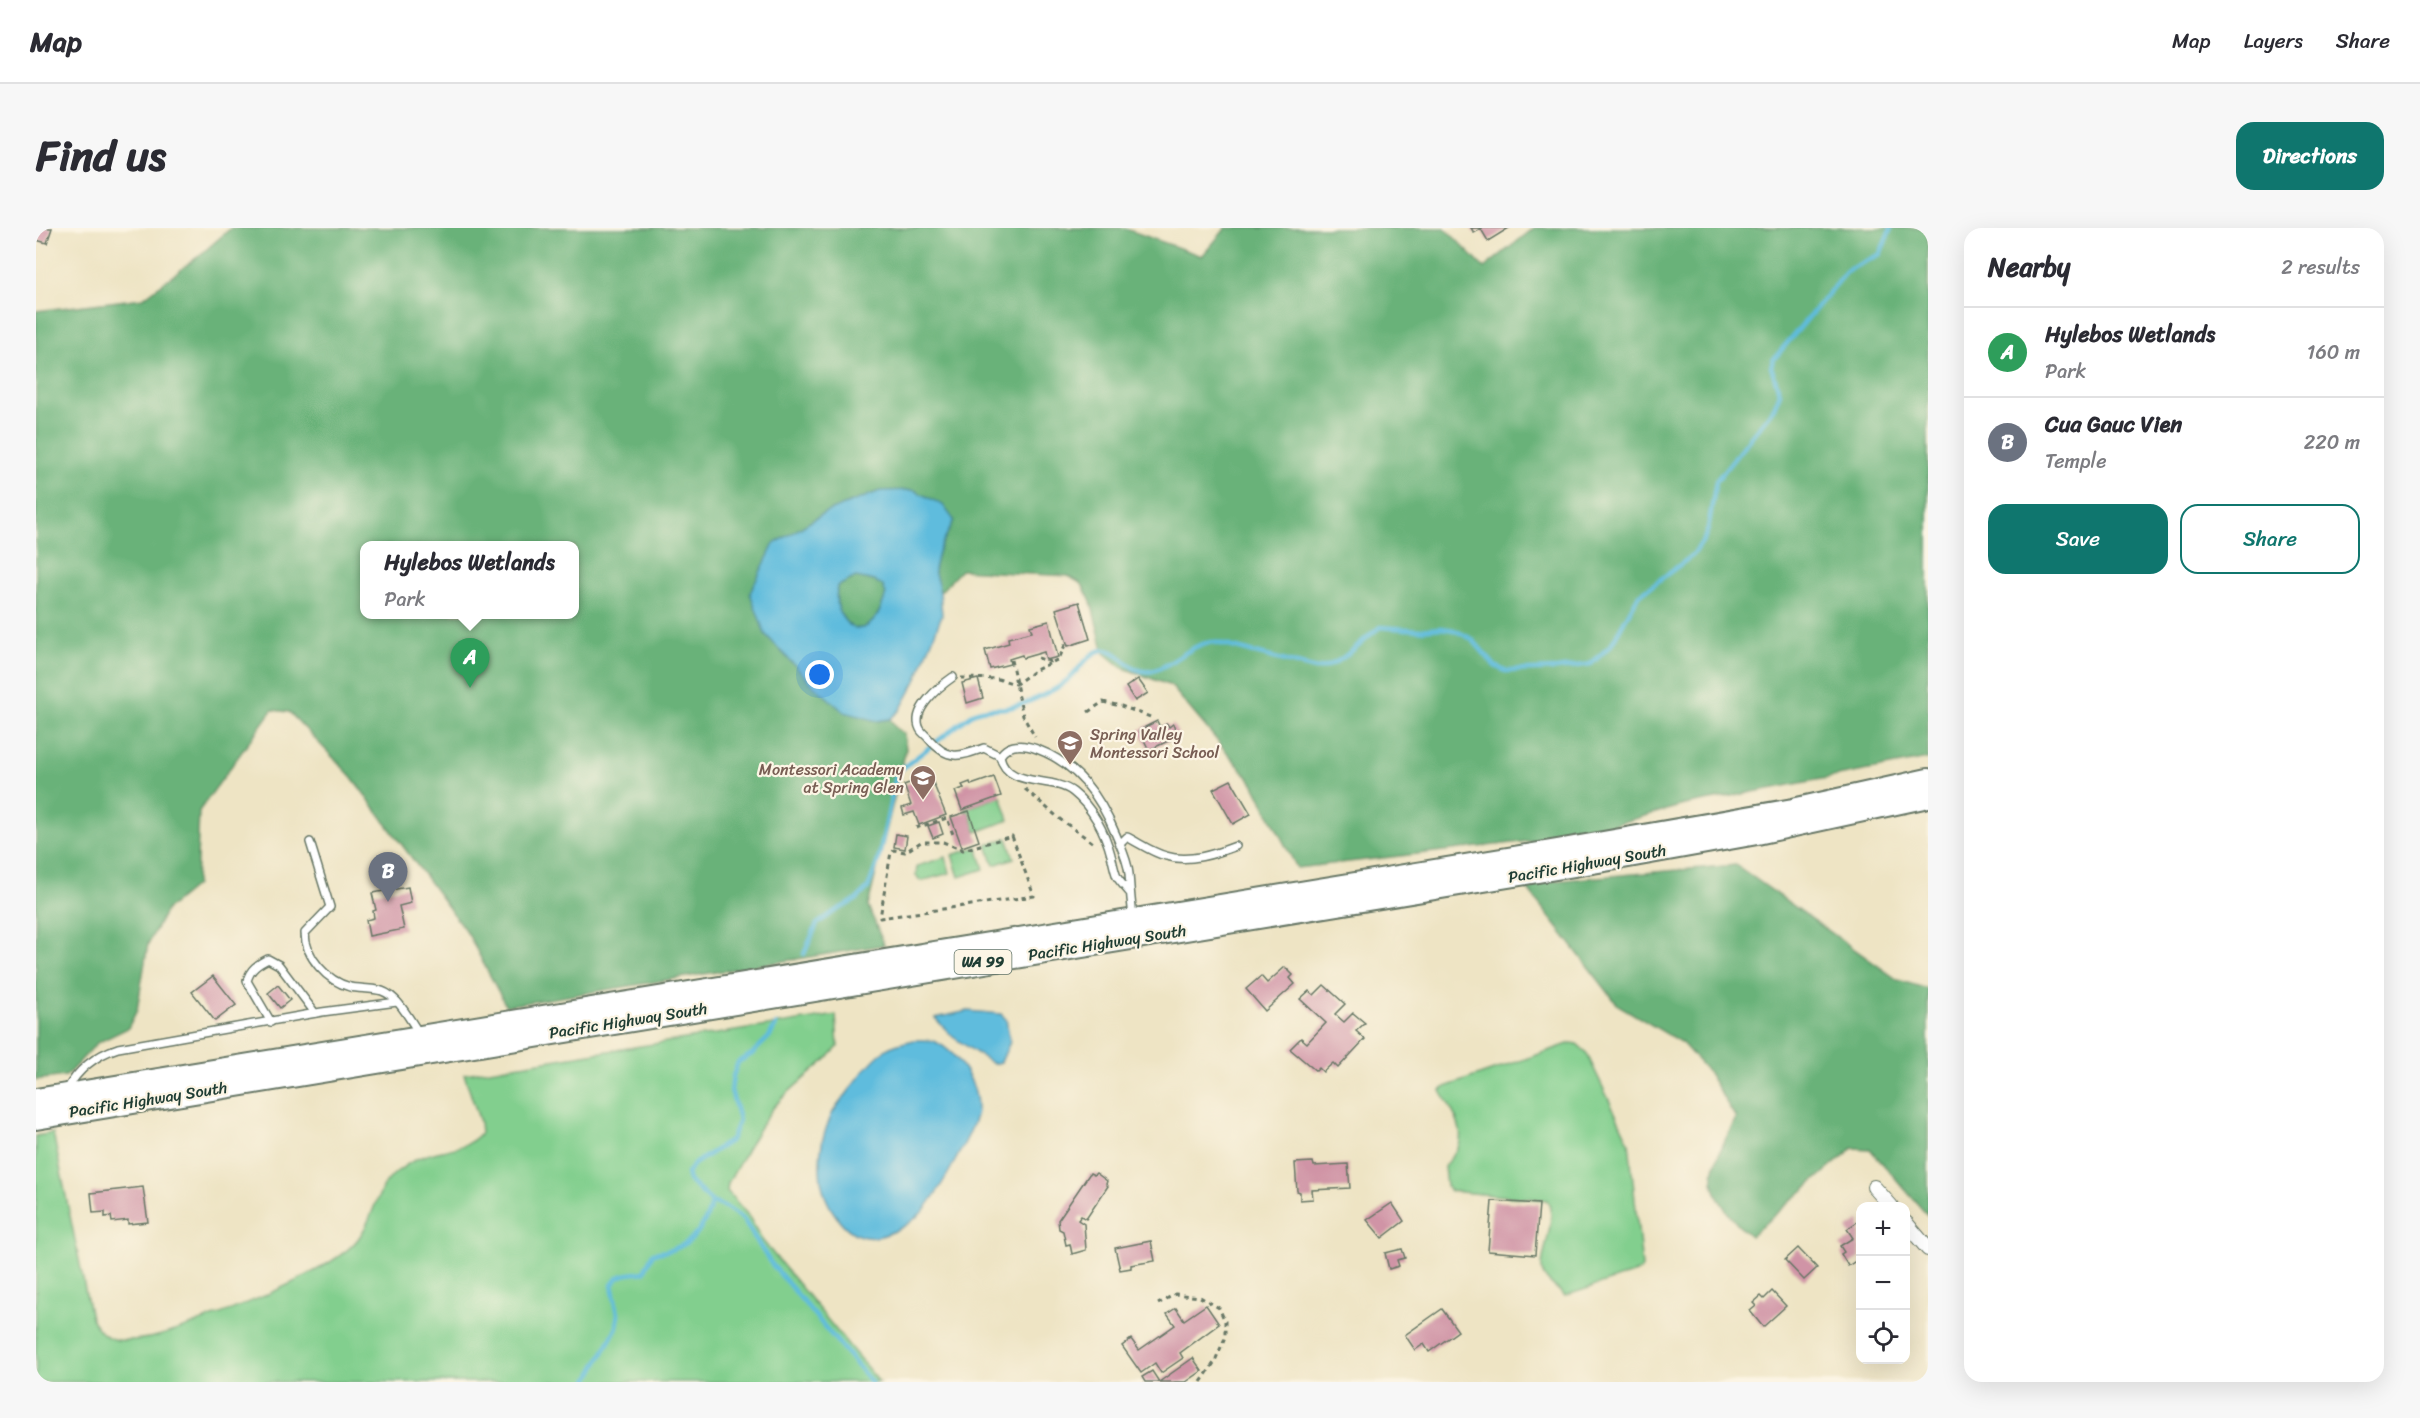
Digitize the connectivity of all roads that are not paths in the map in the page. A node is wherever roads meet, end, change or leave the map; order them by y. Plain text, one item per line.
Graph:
1 (953, 678) road end
2 (1000, 756) junction
3 (1928, 780) edge
4 (1928, 796) edge
5 (310, 842) dead end
6 (1120, 844) junction
7 (1236, 846) dead end
8 (1129, 892) junction
9 (1134, 921) junction
10 (397, 1002) junction
11 (315, 1013) junction
12 (271, 1022) junction
13 (422, 1037) junction
14 (64, 1095) junction
15 (36, 1100) edge
16 (36, 1118) edge
17 (1874, 1187) dead end
18 (1887, 1202) edge
19 (1910, 1229) edge
20 (1928, 1249) edge

1 - 2 lane
2 - 6 lane
2 - 8 lane
3 - 9 main road, Pacific Highway South / WA 99
4 - 16 main road, Pacific Highway South / WA 99
5 - 10 lane
6 - 7 lane
6 - 8 lane
8 - 9 lane
9 - 13 main road, Pacific Highway South / WA 99
10 - 11 lane
10 - 13 lane
11 - 12 lane
11 - 12 lane
12 - 14 lane
13 - 14 main road, Pacific Highway South / WA 99
14 - 15 main road, Pacific Highway South / WA 99
17 - 18 street
19 - 20 street

